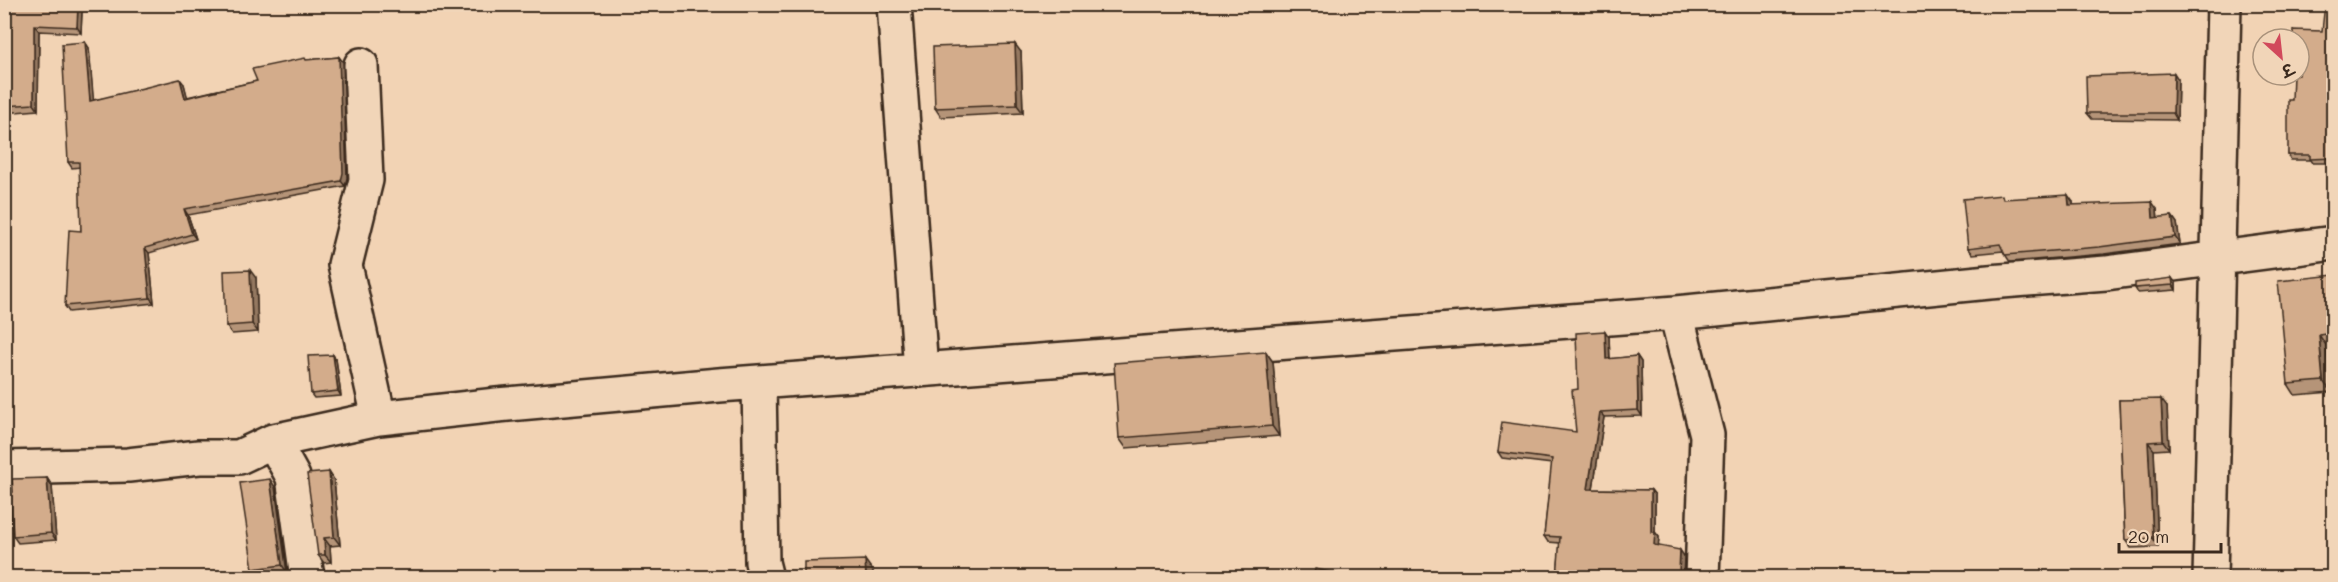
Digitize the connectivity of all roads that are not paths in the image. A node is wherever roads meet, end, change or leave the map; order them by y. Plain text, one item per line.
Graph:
1 (894, 4) edge
2 (2224, 4) edge
3 (362, 65) dead end
4 (2334, 243) edge
5 (2217, 259) junction
6 (1676, 313) junction
7 (921, 370) junction
8 (759, 382) junction
9 (379, 418) junction
10 (273, 441) junction
11 (4, 468) edge
12 (307, 578) edge
13 (766, 578) edge
14 (1702, 578) edge
15 (2210, 578) edge

1 - 7 street
2 - 5 street
3 - 9 street
4 - 5 street
5 - 6 street
5 - 15 street
6 - 7 street
6 - 14 street
7 - 8 street
8 - 9 street
8 - 13 street
9 - 10 street
10 - 11 street
10 - 12 street

